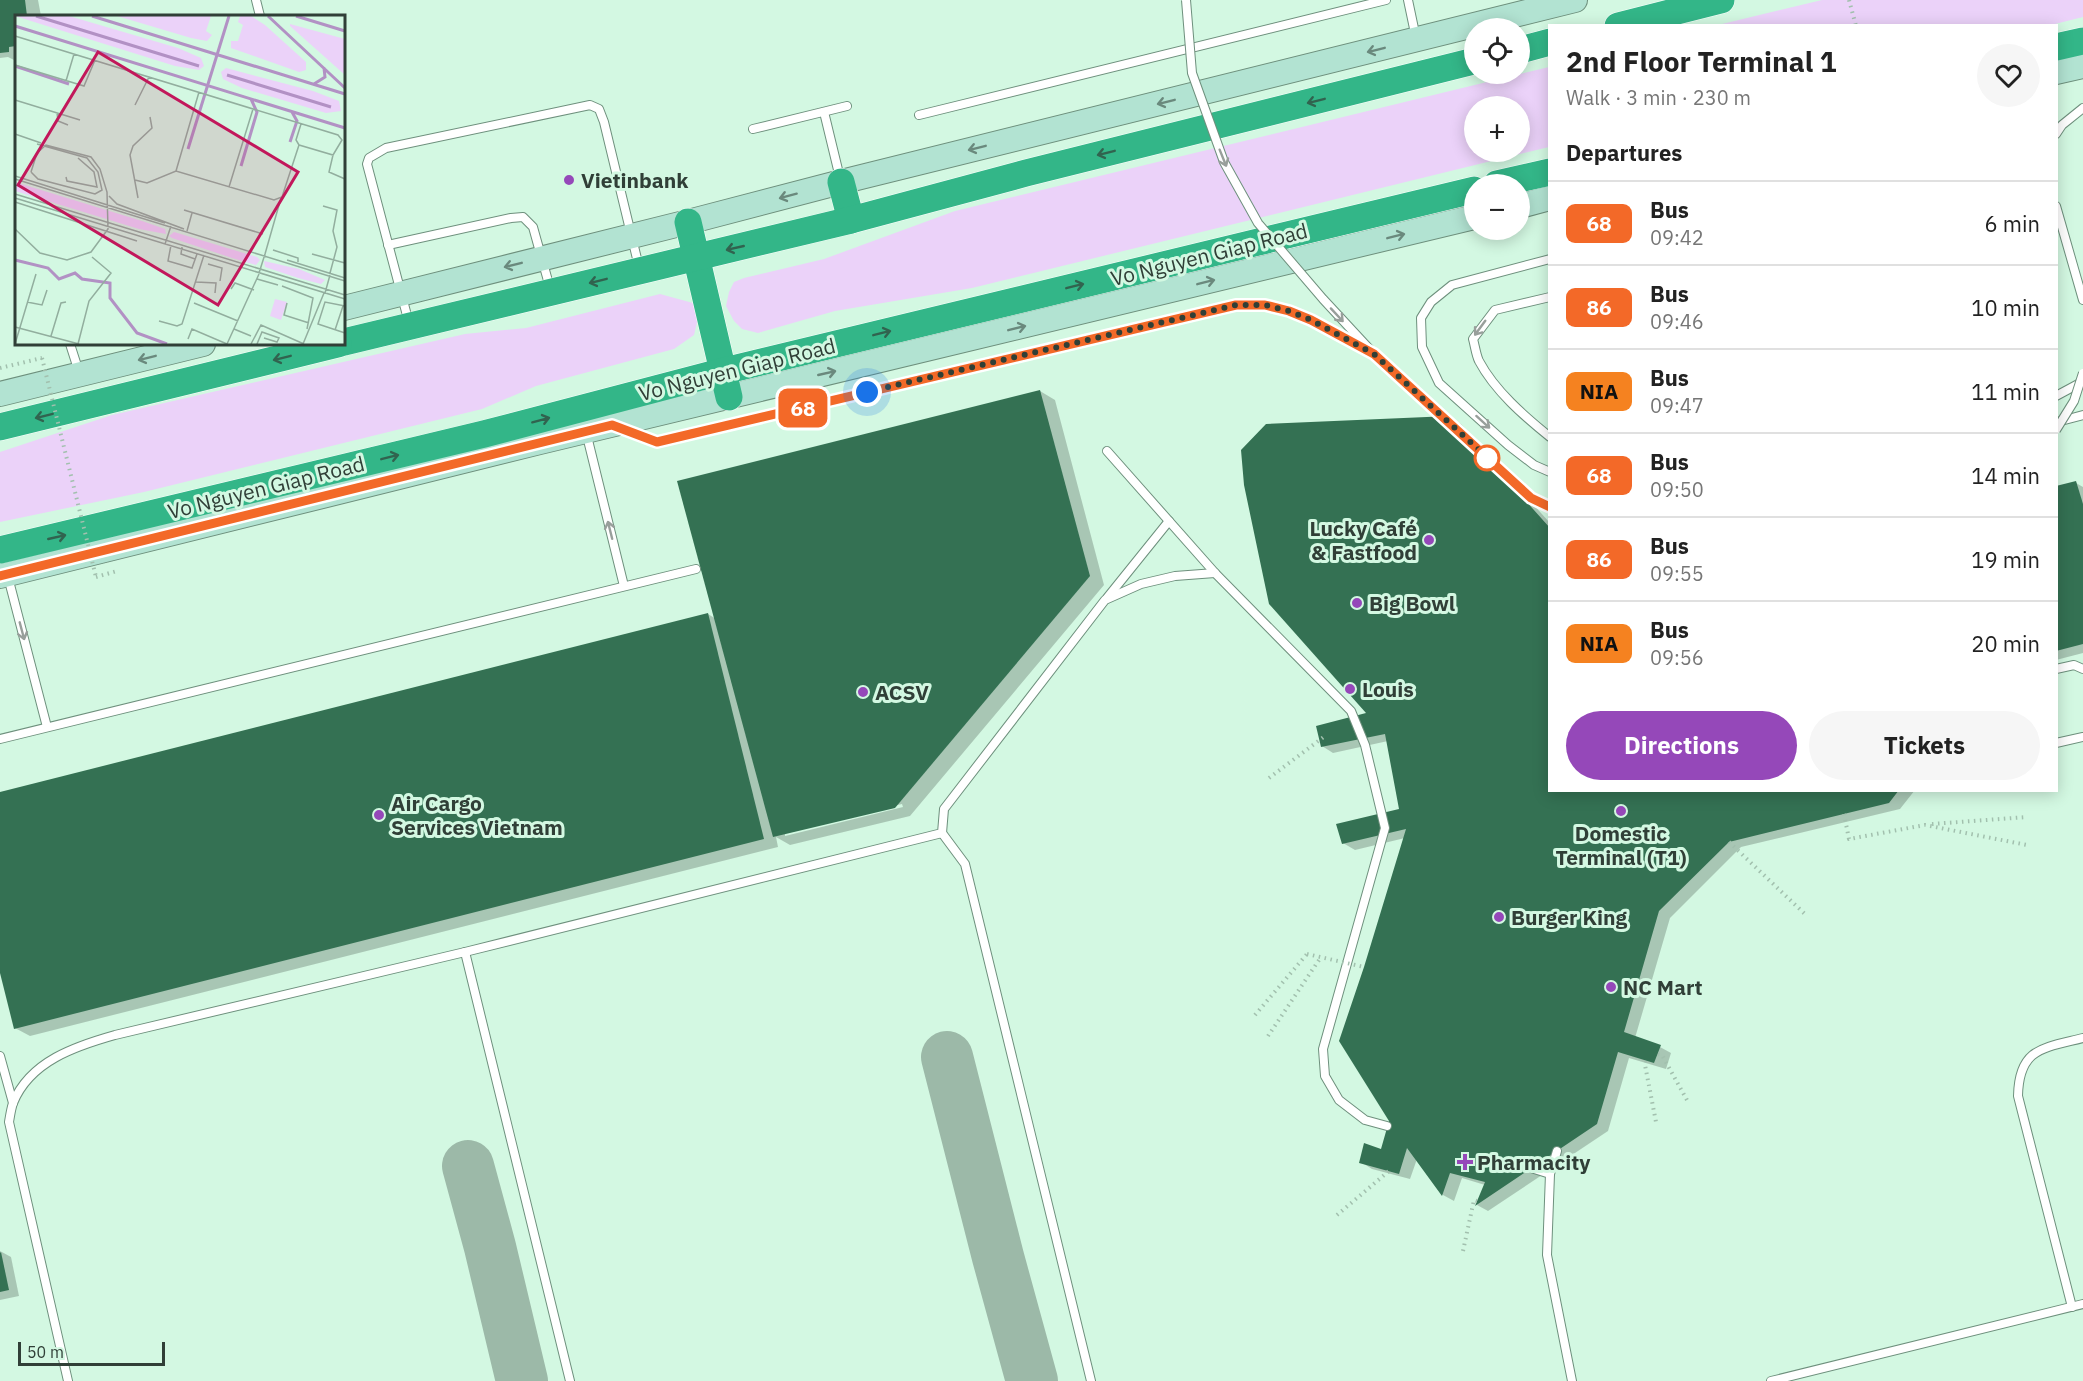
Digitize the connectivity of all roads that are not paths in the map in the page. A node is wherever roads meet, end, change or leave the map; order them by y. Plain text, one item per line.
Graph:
1 (256, 0) edge
2 (1186, 0) edge
3 (1386, 0) edge
4 (1408, 0) edge
5 (1575, 0) edge
6 (1720, 0) edge
7 (260, 15) edge
8 (1626, 24) edge
9 (1416, 40) junction
10 (2083, 40) edge
11 (1548, 43) edge
12 (2058, 46) edge
13 (1530, 47) edge
14 (1464, 63) edge
15 (2083, 66) edge
16 (2058, 72) edge
17 (848, 106) dead end
18 (2083, 108) edge
19 (824, 112) junction
20 (919, 115) dead end
21 (753, 129) dead end
22 (2058, 131) edge
23 (1548, 172) edge
24 (1530, 177) edge
25 (841, 182) junction
26 (1464, 192) edge
27 (1548, 199) edge
28 (1530, 203) edge
29 (2058, 214) edge
30 (1464, 219) edge
31 (851, 220) junction
32 (688, 222) junction
33 (631, 236) junction
34 (388, 245) junction
35 (696, 257) junction
36 (542, 258) junction
37 (1548, 260) edge
38 (640, 271) junction
39 (551, 292) junction
40 (401, 294) junction
41 (1548, 297) edge
42 (2083, 300) edge
43 (345, 308) edge
44 (941, 319) junction
45 (410, 327) junction
46 (974, 338) junction
47 (345, 342) edge
48 (70, 345) edge
49 (199, 345) edge
50 (335, 345) edge
51 (1374, 354) junction
52 (2083, 372) edge
53 (80, 375) junction
54 (2083, 381) edge
55 (726, 384) junction
56 (0, 394) edge
57 (2058, 395) edge
58 (2083, 415) edge
59 (583, 420) junction
60 (2067, 420) junction
61 (2058, 422) edge
62 (2083, 422) edge
63 (612, 425) junction
64 (0, 427) edge
65 (2058, 427) edge
66 (484, 434) junction
67 (1548, 435) edge
68 (540, 442) junction
69 (1107, 452) dead end
70 (1548, 471) edge
71 (1548, 506) edge
72 (1169, 521) junction
73 (2, 567) edge
74 (696, 569) dead end
75 (1215, 573) junction
76 (624, 586) junction
77 (1105, 600) junction
78 (2058, 669) edge
79 (2083, 669) edge
80 (48, 727) junction
81 (2083, 737) edge
82 (0, 739) edge
83 (2058, 743) edge
84 (942, 833) junction
85 (465, 952) junction
86 (2083, 1038) edge
87 (0, 1056) edge
88 (13, 1103) junction
89 (1388, 1126) dead end
90 (1557, 1151) dead end
91 (1531, 1168) dead end
92 (1550, 1174) junction
93 (2083, 1304) edge
94 (2072, 1307) junction
95 (68, 1381) edge
96 (570, 1381) edge
97 (1091, 1381) edge
98 (1572, 1381) edge
99 (1771, 1381) edge

1 - 7 lane
2 -> 51 lane, bridge
3 - 20 lane
4 - 9 lane
5 - 9 main road
6 - 8 highway
9 -> 25 main road
10 - 12 highway
11 - 13 highway
14 -> 31 highway
15 - 16 main road
17 - 19 lane
18 - 22 lane
19 - 21 lane
19 - 25 lane
23 - 24 highway
25 - 31 highway
25 -> 32 main road
44 -> 26 highway, Vo Nguyen Giap Road
27 - 28 main road
29 - 42 lane
46 -> 30 main road, Vo Nguyen Giap Road
31 -> 35 highway
32 - 33 main road
32 - 35 highway
33 - 34 lane
33 - 36 main road
33 - 38 lane
34 - 36 lane
34 - 40 lane
35 - 38 highway
35 - 55 highway
36 - 39 lane
36 -> 40 main road
37 -> 70 lane
38 -> 39 highway
39 - 45 highway
40 - 43 main road
40 - 45 lane
41 -> 67 lane
44 - 46 main road
55 -> 44 highway, Vo Nguyen Giap Road
45 - 47 highway
55 -> 46 main road, Vo Nguyen Giap Road
48 - 53 lane
49 -> 53 main road
50 -> 64 highway
51 - 63 lane
51 - 71 lane
52 - 65 lane, bridge
53 - 56 main road
54 - 57 lane
55 - 59 highway, Vo Nguyen Giap Road
55 - 63 main road, Vo Nguyen Giap Road
58 - 60 lane
59 - 63 main road, Vo Nguyen Giap Road
66 -> 59 highway, Vo Nguyen Giap Road
59 - 68 main road, Vo Nguyen Giap Road
76 -> 59 lane
60 - 61 lane
60 - 62 lane
66 - 68 main road
73 -> 66 highway, Vo Nguyen Giap Road
68 - 73 main road, Vo Nguyen Giap Road
69 - 72 lane
72 - 75 lane
72 - 77 lane
73 -> 80 lane
74 - 76 lane
75 - 77 lane
75 - 89 lane
76 - 80 lane
77 - 84 lane
78 - 79 lane
80 - 82 lane
81 - 83 lane
84 - 85 lane
84 - 97 lane
85 - 88 lane
85 - 96 lane
86 - 94 lane
87 - 88 lane
88 - 95 lane
90 - 92 lane
91 - 92 lane
92 - 98 lane
93 - 94 lane
94 - 99 lane

